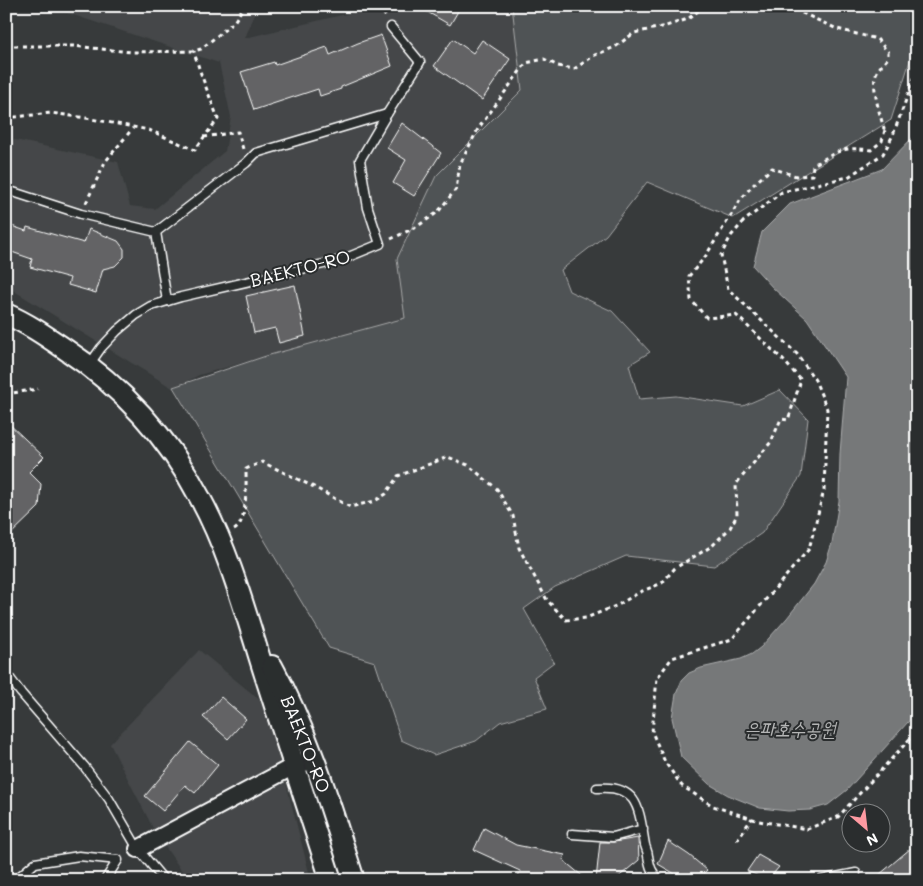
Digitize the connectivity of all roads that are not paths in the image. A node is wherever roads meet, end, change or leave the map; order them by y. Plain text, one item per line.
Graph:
1 (391, 27) dead end
2 (387, 114) junction
3 (13, 192) dead end
4 (156, 232) junction
5 (167, 301) junction
6 (6, 314) edge
7 (88, 365) junction
8 (246, 613) junction
9 (6, 673) edge
10 (313, 760) junction
11 (294, 766) junction
12 (597, 788) dead end
13 (643, 829) junction
14 (572, 834) dead end
15 (138, 850) junction
16 (856, 873) dead end
17 (21, 880) edge
18 (105, 880) edge
19 (164, 880) edge
20 (331, 880) edge
21 (354, 880) edge
22 (660, 880) edge
23 (821, 880) edge

1 - 2 lane
2 - 4 lane
2 - 5 lane, BAEKTO-RO
3 - 4 lane
4 - 5 lane
5 - 7 lane, BAEKTO-RO
6 - 7 street, BAEKTO-RO
7 - 8 street, BAEKTO-RO
8 - 10 street, BAEKTO-RO
8 - 11 street, BAEKTO-RO
9 - 15 lane
10 - 11 street
10 - 21 street, BAEKTO-RO
11 - 15 street
11 - 20 street, BAEKTO-RO
12 - 13 lane
13 - 14 lane
13 - 22 lane
15 - 19 lane
16 - 23 lane
17 - 18 lane

